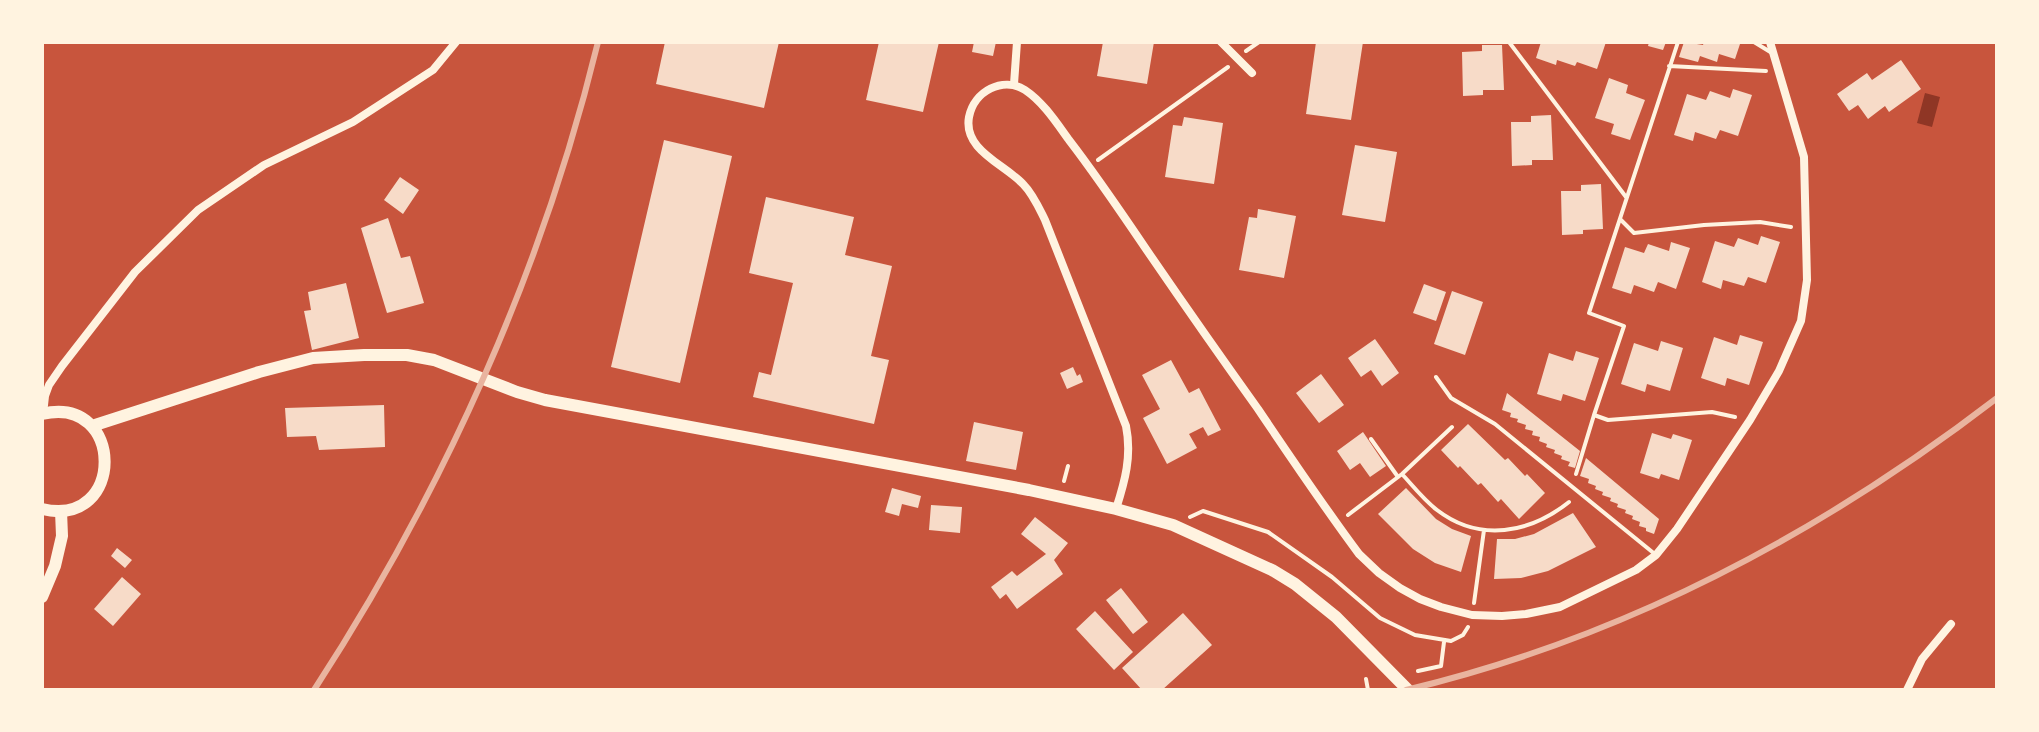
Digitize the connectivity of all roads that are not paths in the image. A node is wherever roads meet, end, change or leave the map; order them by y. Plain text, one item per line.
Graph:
1 (456, 42) edge
2 (1017, 42) edge
3 (1221, 42) edge
4 (1754, 42) edge
5 (1770, 42) edge
6 (1772, 53) junction
7 (1252, 73) dead end
8 (1014, 84) junction
9 (1436, 377) dead end
10 (43, 414) edge
11 (92, 426) junction
12 (42, 509) edge
13 (1116, 509) junction
14 (61, 511) junction
15 (1656, 555) junction
16 (42, 597) edge
17 (1951, 624) dead end
18 (1408, 690) edge
19 (1907, 690) edge

1 - 10 street
2 - 8 street
3 - 7 street
4 - 6 lane
5 - 6 street
6 - 15 street
8 - 13 street
8 - 15 street
9 - 15 lane
10 - 11 main road
11 - 13 main road
11 - 14 main road
12 - 14 main road
13 - 18 main road
14 - 16 main road
17 - 19 street

